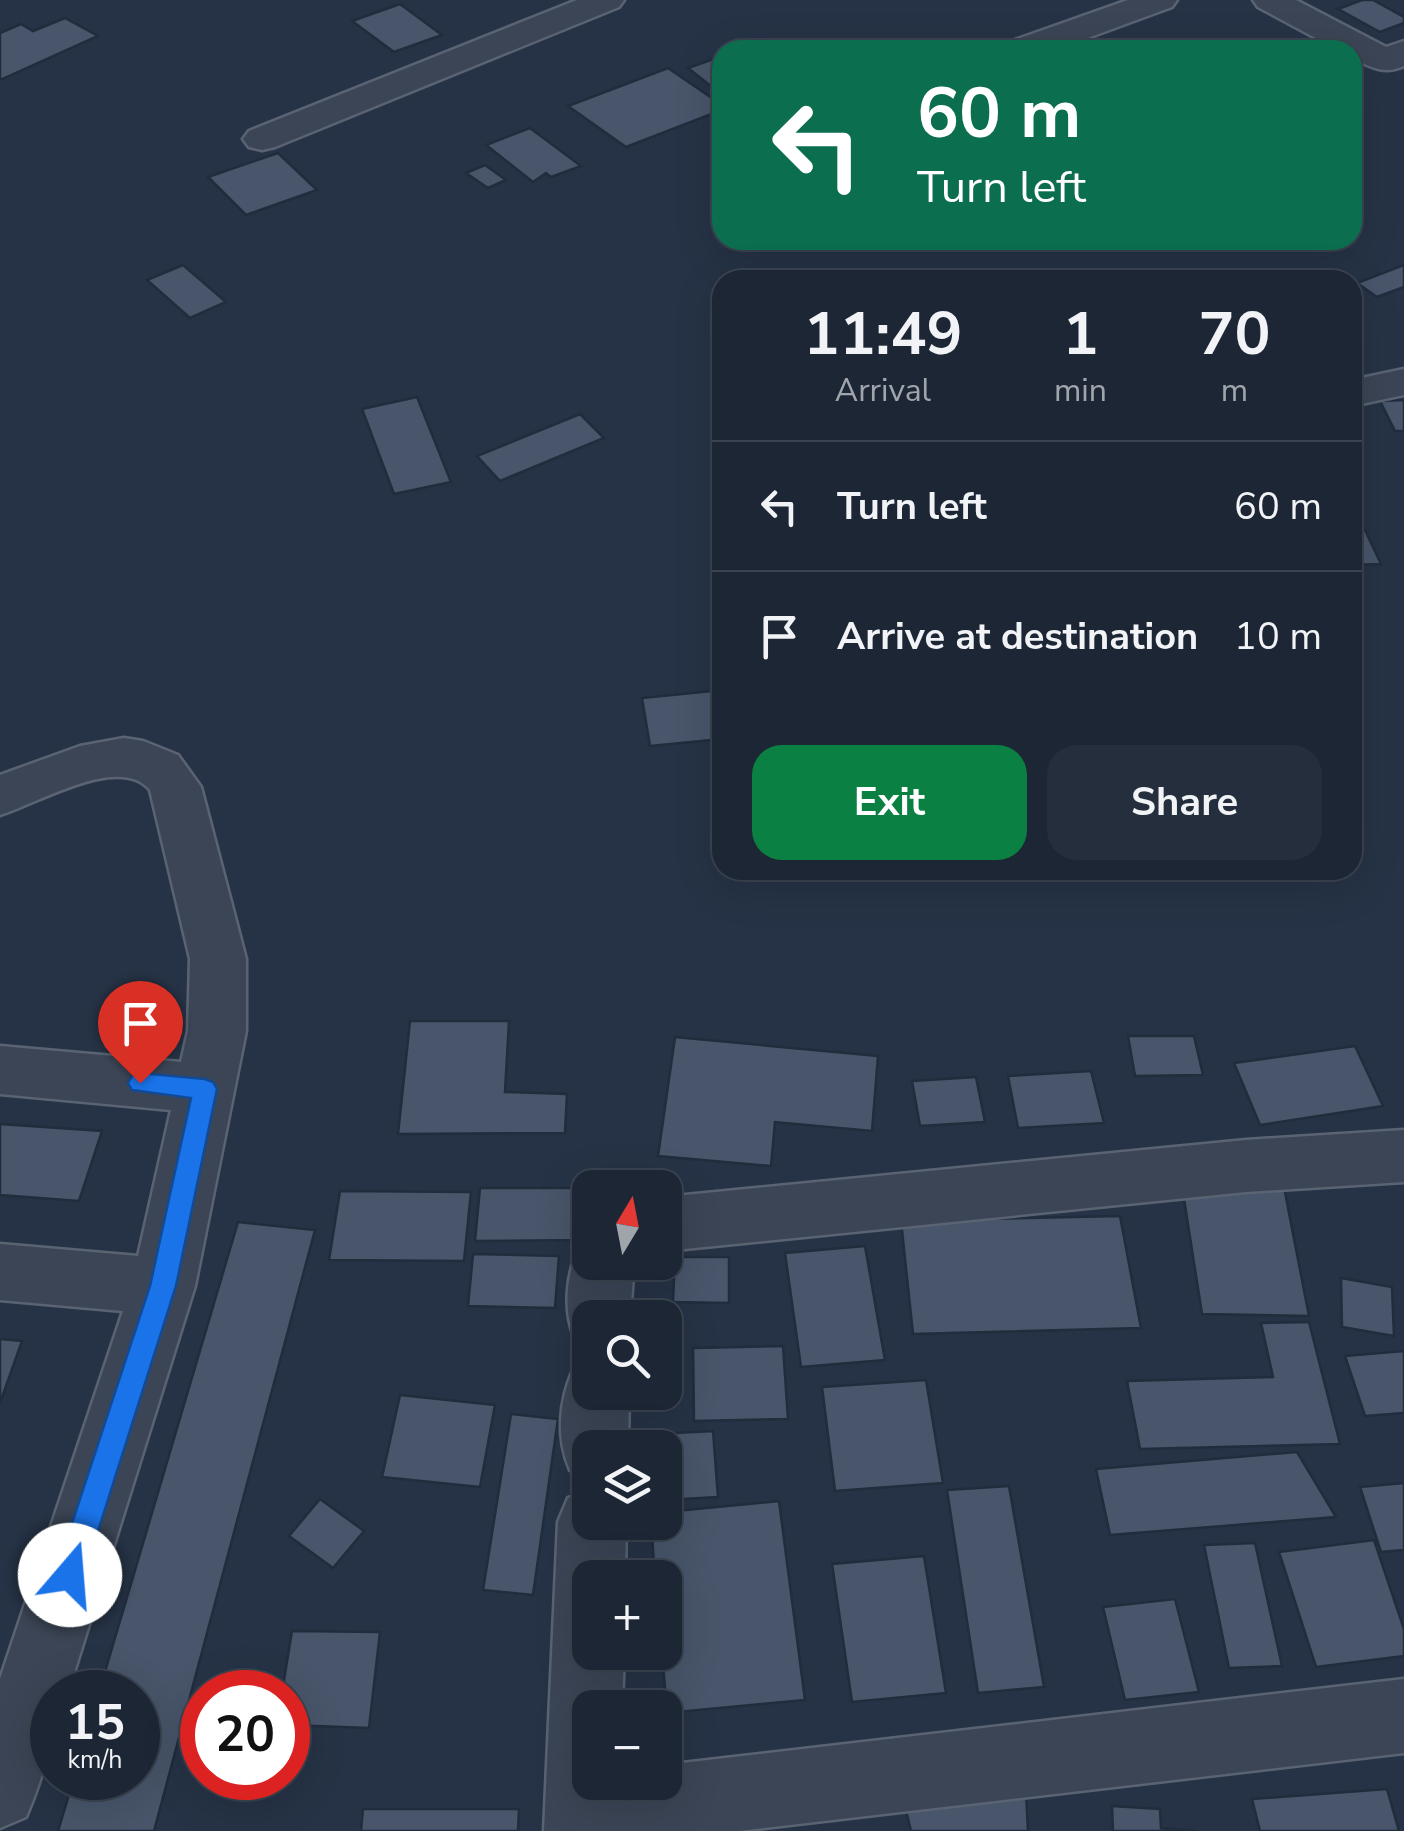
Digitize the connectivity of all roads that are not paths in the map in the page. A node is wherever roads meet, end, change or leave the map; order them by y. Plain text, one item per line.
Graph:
1 (606, 0) edge
2 (1160, 0) edge
3 (1270, 0) edge
4 (1050, 40) edge
5 (1354, 40) edge
6 (1362, 44) edge
7 (1398, 61) edge
8 (262, 140) dead end
9 (1404, 382) edge
10 (1362, 391) edge
11 (0, 796) edge
12 (0, 1070) edge
13 (205, 1089) junction
14 (1404, 1156) edge
15 (682, 1222) edge
16 (0, 1272) edge
17 (163, 1286) junction
18 (591, 1540) edge
19 (1404, 1716) edge
20 (0, 1792) edge
21 (582, 1822) edge

1 - 8 street
2 - 4 street
3 - 5 street
6 - 7 street
9 - 10 street
11 - 13 street
12 - 13 street
13 - 17 street
14 - 15 street
16 - 17 street
17 - 20 street
18 - 21 street
19 - 21 street

